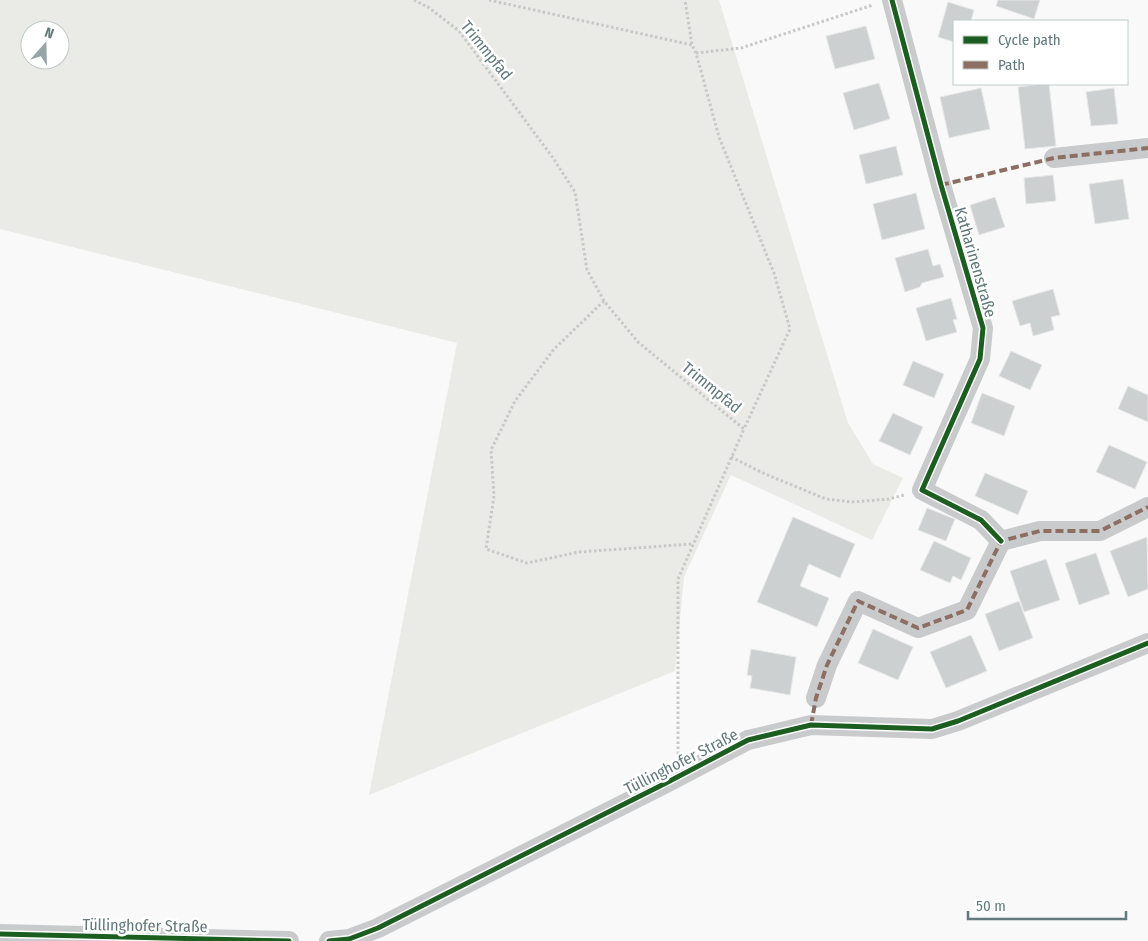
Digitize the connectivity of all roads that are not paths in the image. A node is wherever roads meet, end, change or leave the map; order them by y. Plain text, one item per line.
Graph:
1 (886, 2) edge
2 (1148, 148) edge
3 (1054, 158) dead end
4 (1148, 507) edge
5 (1001, 541) junction
6 (1148, 643) edge
7 (816, 698) dead end
8 (0, 934) edge
9 (289, 941) edge
10 (328, 941) edge

1 - 5 street, Katharinenstraße
2 - 3 street
4 - 5 street
5 - 7 street
6 - 10 street, Tüllinghofer Straße
8 - 9 street, Tüllinghofer Straße

